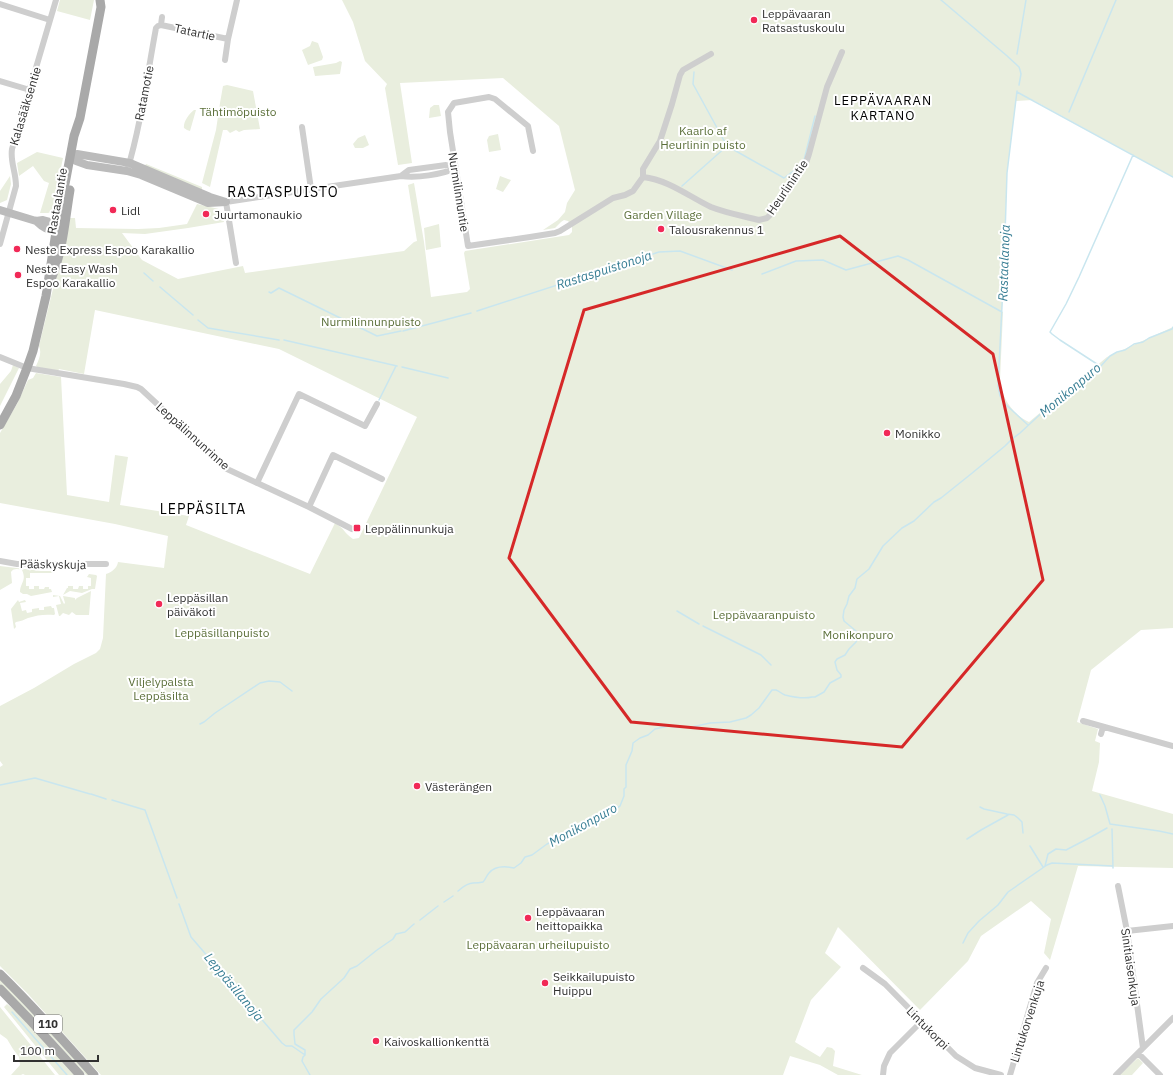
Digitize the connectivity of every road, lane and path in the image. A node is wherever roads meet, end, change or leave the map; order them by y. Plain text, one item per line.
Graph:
1 (56, 0) edge
2 (237, 0) edge
3 (102, 2) edge
4 (0, 4) edge
5 (162, 17) dead end
6 (50, 20) junction
7 (161, 26) junction
8 (228, 39) junction
9 (842, 52) dead end
10 (711, 54) dead end
11 (225, 60) dead end
12 (0, 81) edge
13 (30, 90) junction
14 (302, 127) dead end
15 (533, 151) dead end
16 (74, 158) junction
17 (128, 167) junction
18 (456, 168) junction
19 (643, 176) junction
20 (311, 189) junction
21 (226, 202) junction
22 (0, 210) edge
23 (9, 213) junction
24 (59, 228) junction
25 (0, 244) edge
26 (236, 263) dead end
27 (0, 357) edge
28 (27, 368) junction
29 (377, 404) dead end
30 (0, 425) edge
31 (382, 479) dead end
32 (257, 482) junction
33 (309, 507) junction
34 (352, 529) dead end
35 (0, 561) edge
36 (106, 564) dead end
37 (1084, 721) dead end
38 (1103, 727) junction
39 (1101, 734) dead end
40 (1173, 746) edge
41 (1118, 886) dead end
42 (1173, 926) edge
43 (1127, 931) junction
44 (863, 968) dead end
45 (1046, 968) dead end
46 (0, 974) edge
47 (0, 989) edge
48 (1173, 1018) edge
49 (922, 1021) junction
50 (1141, 1051) junction
51 (80, 1075) edge
52 (94, 1075) edge
53 (883, 1075) edge
54 (1001, 1075) edge
55 (1010, 1075) edge
56 (1116, 1075) edge
57 (1160, 1075) edge

1 - 6 street, Kalasääksentie
2 - 8 street, Tatartie
3 - 16 main road, Rastaalantie
4 - 6 street
5 - 7 street, Ratamotie
6 - 13 street, Kalasääksentie
7 - 8 street, Tatartie
7 - 17 street, Ratamotie
8 - 11 street, Tatartie
9 - 19 street, Heurlinintie
10 - 19 street
12 - 13 street
13 - 23 street, Kalasääksentie
14 - 20 street
15 - 18 street, Nurmilinnuntie
16 - 17 street
16 - 24 main road, Rastaalantie
17 - 21 street
18 - 19 street, Nurmilinnuntie
18 - 20 street
20 - 21 street
21 - 26 street
22 - 23 street
23 - 24 street
23 - 25 street, Kalasääksentie
24 - 28 main road, Rastaalantie
27 - 28 street, Leppälinnunrinne
28 - 30 main road, Rastaalantie
28 - 32 street, Leppälinnunrinne
29 - 32 street
31 - 33 street
32 - 33 street, Leppälinnunrinne
33 - 34 street, Leppälinnunrinne
35 - 36 street, Pääskyskuja
37 - 38 street
38 - 39 street
38 - 40 street
41 - 43 street, Sinitiaisenkuja
42 - 43 street
43 - 50 street, Sinitiaisenkuja
44 - 49 street, Lintukorpi
45 - 55 street, Lintukorvenkuja
46 - 52 main road, 110
47 - 51 main road, 110
48 - 50 street
49 - 53 street
49 - 54 street, Lintukorpi
50 - 56 street
50 - 57 street

